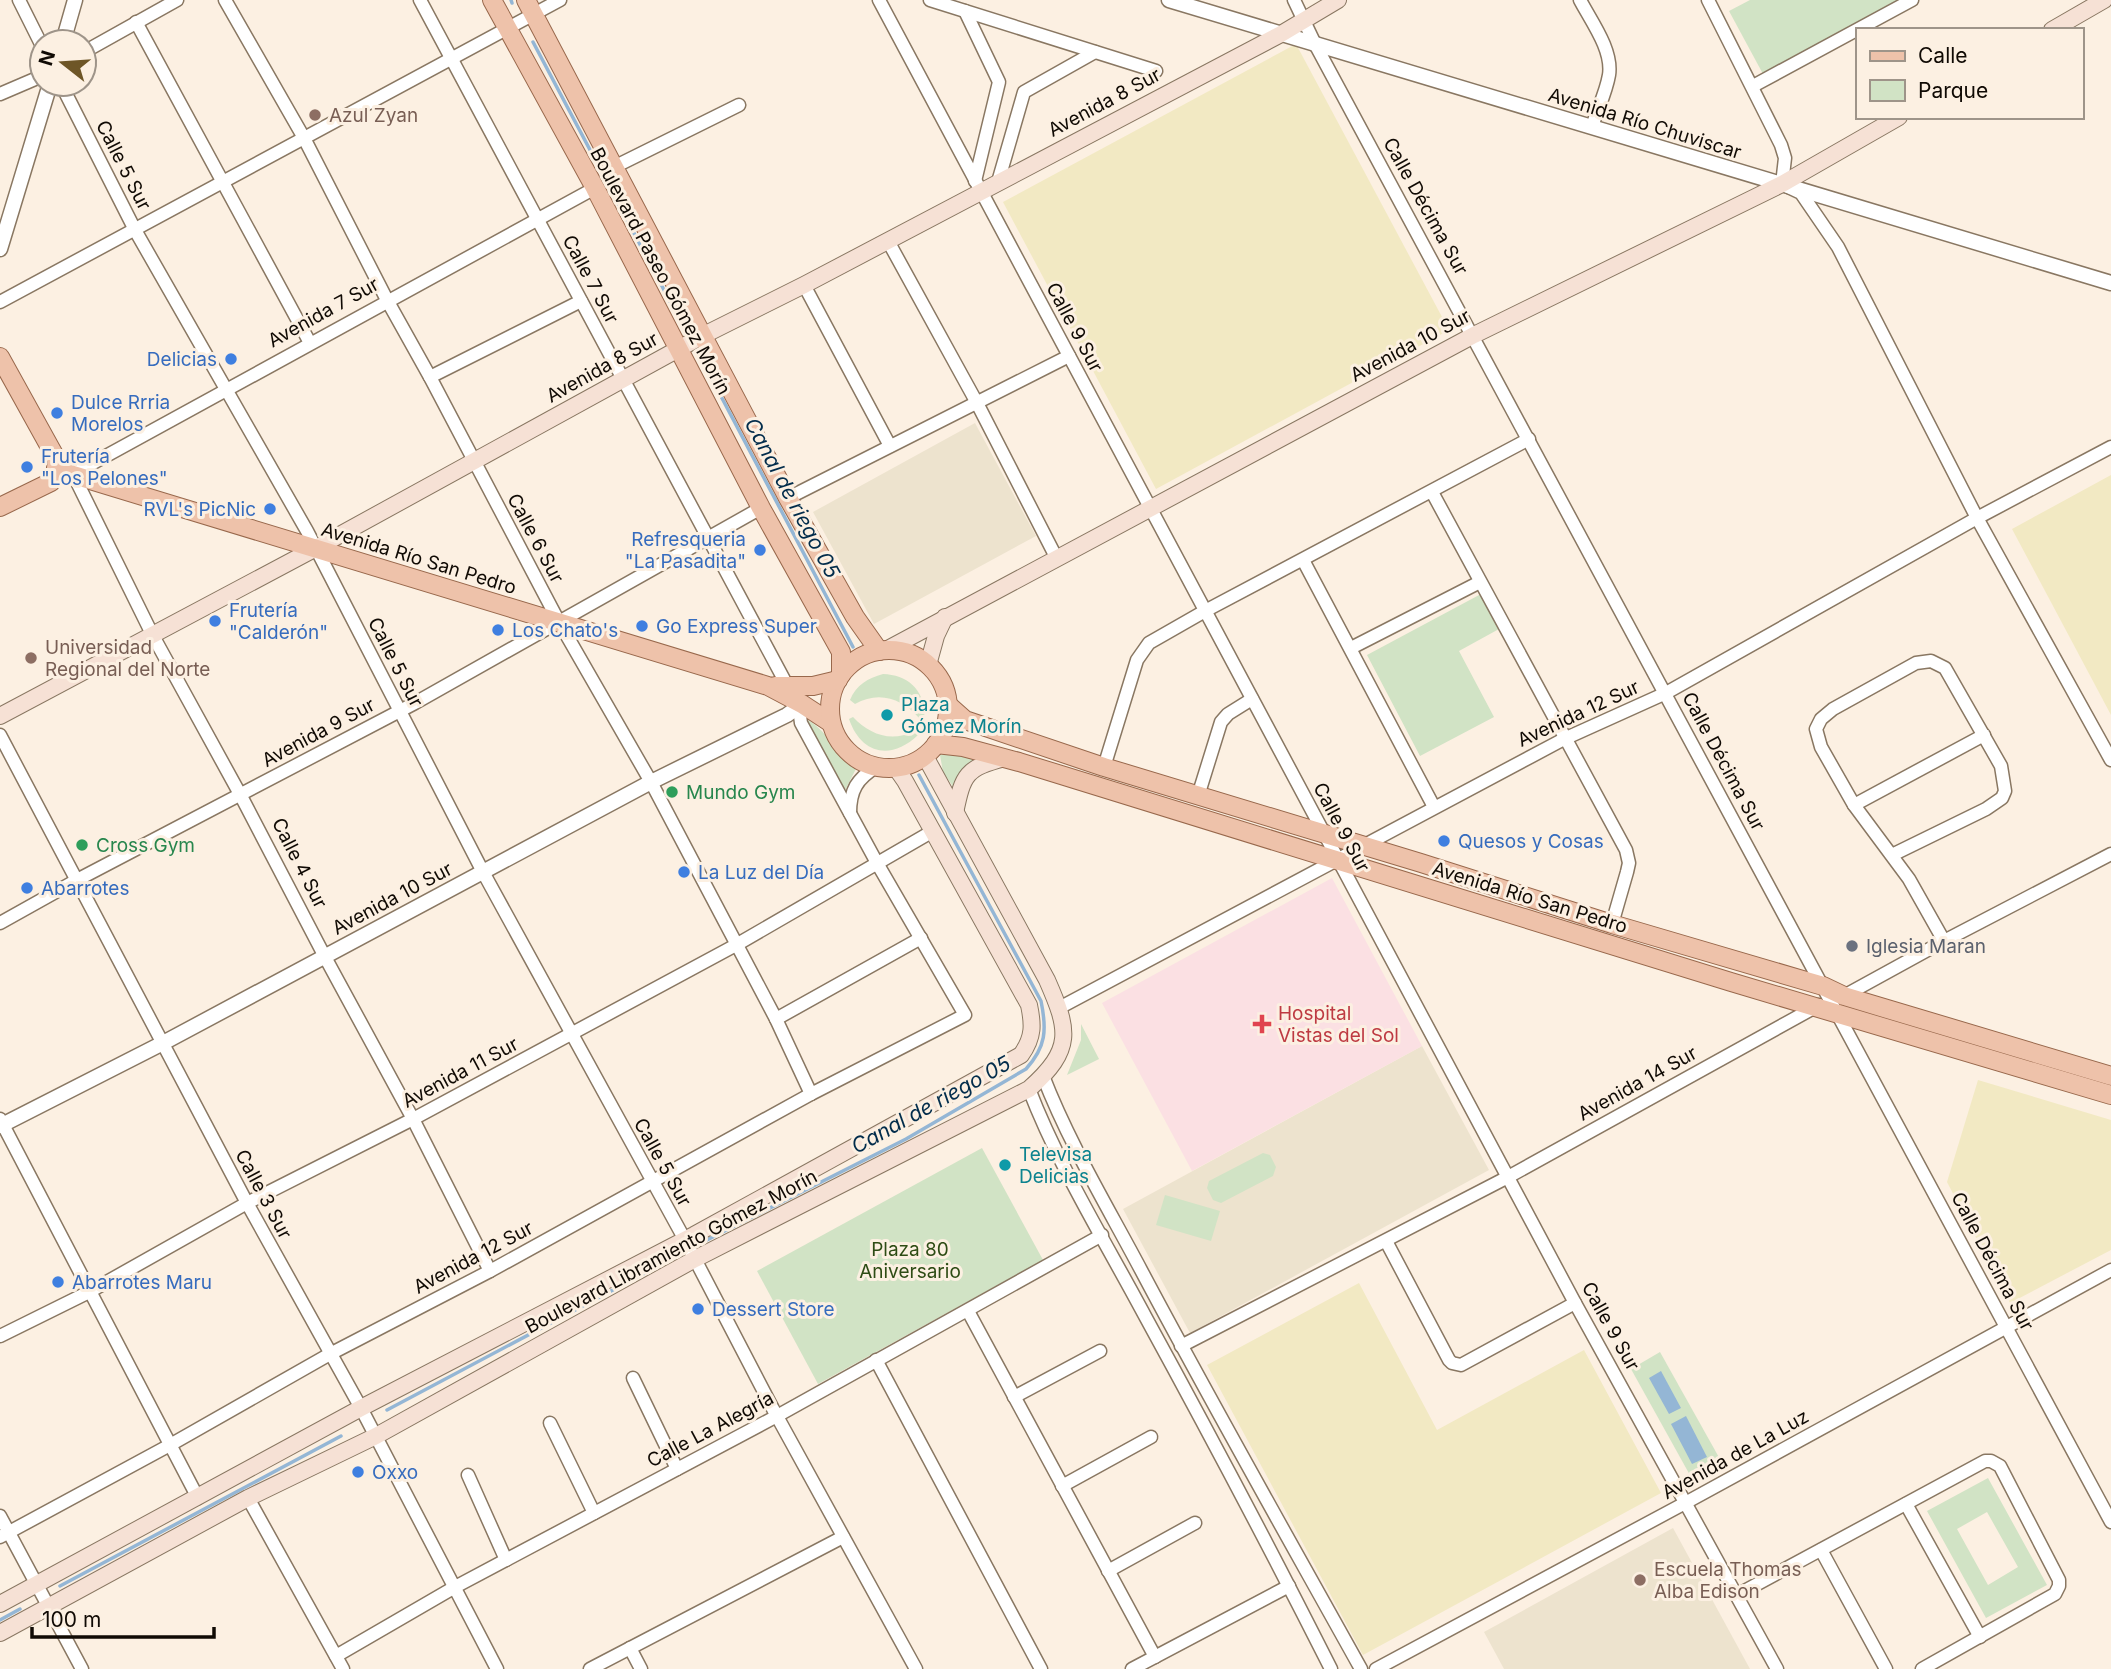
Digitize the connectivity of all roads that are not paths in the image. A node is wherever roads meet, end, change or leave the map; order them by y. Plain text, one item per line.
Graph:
1 (19, 0) edge
2 (75, 0) edge
3 (177, 0) edge
4 (225, 0) edge
5 (420, 0) edge
6 (492, 0) edge
7 (560, 0) edge
8 (879, 0) edge
9 (930, 0) edge
10 (1169, 0) edge
11 (1294, 0) edge
12 (1338, 0) edge
13 (1580, 0) edge
14 (1912, 0) edge
15 (2104, 0) edge
16 (1713, 2) edge
17 (529, 7) edge
18 (965, 11) junction
19 (1304, 19) junction
20 (136, 22) junction
21 (33, 28) edge
22 (67, 28) edge
23 (507, 28) junction
24 (1860, 28) edge
25 (2055, 28) edge
26 (1856, 30) edge
27 (1281, 34) junction
28 (98, 44) edge
29 (1315, 44) junction
30 (1095, 52) junction
31 (451, 58) junction
32 (1156, 71) dead end
33 (28, 82) edge
34 (1752, 86) junction
35 (0, 94) edge
36 (46, 98) edge
37 (68, 98) edge
38 (739, 105) dead end
39 (1896, 119) edge
40 (1592, 127) junction
41 (304, 138) junction
42 (614, 167) junction
43 (998, 182) junction
44 (223, 183) junction
45 (1782, 184) junction
46 (978, 186) junction
47 (595, 188) junction
48 (537, 220) junction
49 (135, 230) junction
50 (887, 241) junction
51 (0, 249) edge
52 (2111, 283) edge
53 (804, 285) junction
54 (387, 300) junction
55 (581, 301) junction
56 (0, 302) edge
57 (1474, 335) junction
58 (702, 336) junction
59 (310, 343) junction
60 (679, 348) junction
61 (1069, 356) junction
62 (0, 357) edge
63 (430, 377) junction
64 (623, 380) junction
65 (226, 390) junction
66 (977, 403) junction
67 (1530, 439) junction
68 (890, 446) junction
69 (2111, 447) edge
70 (475, 461) junction
71 (65, 472) junction
72 (1432, 492) junction
73 (788, 498) junction
74 (0, 507) edge
75 (761, 508) junction
76 (1150, 508) junction
77 (1977, 518) junction
78 (707, 537) junction
79 (316, 548) junction
80 (1056, 557) junction
81 (1303, 560) junction
82 (1480, 582) junction
83 (1205, 611) junction
84 (945, 617) junction
85 (559, 622) junction
86 (152, 634) junction
87 (1351, 648) junction
88 (882, 651) junction
89 (928, 665) junction
90 (839, 677) junction
91 (768, 686) junction
92 (788, 687) junction
93 (1666, 693) junction
94 (1252, 699) junction
95 (802, 704) junction
96 (947, 704) junction
97 (400, 711) junction
98 (0, 716) edge
99 (831, 723) junction
100 (0, 735) edge
101 (1984, 735) junction
102 (1564, 739) junction
103 (930, 750) junction
104 (1005, 758) junction
105 (2111, 760) edge
106 (876, 767) junction
107 (1104, 767) junction
108 (896, 768) junction
109 (651, 782) junction
110 (241, 796) junction
111 (1198, 796) junction
112 (1854, 805) junction
113 (1434, 807) junction
114 (850, 813) junction
115 (955, 813) junction
116 (933, 831) junction
117 (1324, 833) junction
118 (1364, 845) junction
119 (1892, 855) junction
120 (2111, 855) edge
121 (1338, 860) junction
122 (877, 863) junction
123 (483, 873) junction
124 (77, 880) junction
125 (0, 923) edge
126 (1612, 924) junction
127 (921, 938) junction
128 (1944, 941) junction
129 (736, 945) junction
130 (325, 957) junction
131 (1830, 1000) junction
132 (1059, 1008) junction
133 (776, 1019) junction
134 (572, 1034) junction
135 (163, 1043) junction
136 (1043, 1076) junction
137 (2111, 1076) edge
138 (1029, 1089) junction
139 (811, 1094) junction
140 (2111, 1095) edge
141 (413, 1119) junction
142 (1, 1123) edge
143 (1508, 1177) junction
144 (651, 1182) junction
145 (247, 1203) junction
146 (1102, 1235) junction
147 (685, 1240) junction
148 (1386, 1241) junction
149 (695, 1259) junction
150 (2111, 1270) edge
151 (490, 1271) junction
152 (89, 1292) junction
153 (1575, 1303) junction
154 (968, 1311) junction
155 (2006, 1326) junction
156 (0, 1336) edge
157 (1181, 1346) junction
158 (1100, 1351) dead end
159 (330, 1354) junction
160 (876, 1360) junction
161 (633, 1378) dead end
162 (1014, 1397) junction
163 (362, 1408) junction
164 (777, 1416) junction
165 (550, 1423) dead end
166 (376, 1436) junction
167 (1151, 1437) dead end
168 (170, 1445) junction
169 (677, 1469) junction
170 (468, 1475) dead end
171 (1062, 1486) junction
172 (198, 1498) junction
173 (248, 1498) junction
174 (1687, 1503) junction
175 (1906, 1504) junction
176 (594, 1513) junction
177 (0, 1516) edge
178 (2111, 1521) edge
179 (1195, 1523) dead end
180 (4, 1534) edge
181 (844, 1536) junction
182 (1821, 1550) junction
183 (506, 1560) junction
184 (1108, 1571) junction
185 (36, 1584) junction
186 (1289, 1586) junction
187 (455, 1587) junction
188 (1737, 1595) junction
189 (0, 1604) edge
190 (48, 1606) junction
191 (0, 1633) edge
192 (1980, 1637) junction
193 (630, 1648) junction
194 (336, 1656) junction
195 (1155, 1657) junction
196 (82, 1669) edge
197 (343, 1669) edge
198 (498, 1669) edge
199 (590, 1669) edge
200 (642, 1669) edge
201 (916, 1669) edge
202 (1041, 1669) edge
203 (1132, 1669) edge
204 (1331, 1669) edge
205 (1361, 1669) edge
206 (1376, 1669) edge
207 (1777, 1669) edge
208 (1886, 1669) edge
209 (1922, 1669) edge

1 - 21 street
2 - 22 street
3 - 20 street
4 - 41 street, Calle 6 Sur
5 - 31 street, Calle 7 Sur
6 - 23 main road, Boulevard Paseo Gómez Morín
7 - 17 street
8 - 46 street, Calle 9 Sur
9 - 18 street
10 - 27 street, Avenida Río Chuviscar
11 - 19 street, Calle Décima Sur
12 - 19 main road, Avenida 8 Sur
13 - 40 street
14 - 24 street
15 - 25 main road
16 - 34 street
17 - 23 street
17 - 42 main road, Boulevard Paseo Gómez Morín
18 - 30 street
18 - 46 street
19 - 27 main road, Avenida 8 Sur
19 - 29 street, Calle Décima Sur
20 - 28 street
20 - 44 street
23 - 31 street
23 - 47 main road, Boulevard Paseo Gómez Morín
26 - 34 street
27 - 29 street, Avenida Río Chuviscar
27 - 43 main road, Avenida 8 Sur
29 - 40 street, Avenida Río Chuviscar
29 - 57 street, Calle Décima Sur
30 - 32 street
30 - 43 street
31 - 41 street
31 - 48 street, Calle 7 Sur
33 - 35 street
34 - 45 street
36 - 51 street
37 - 49 street, Calle 5 Sur
38 - 42 street
39 - 45 main road, Avenida 10 Sur
40 - 45 street, Avenida Río Chuviscar
41 - 44 street
41 - 54 street, Calle 6 Sur
42 - 58 main road, Boulevard Paseo Gómez Morín
43 - 46 main road, Avenida 8 Sur
44 - 49 street
44 - 59 street
45 - 52 street, Avenida Río Chuviscar
45 - 57 main road, Avenida 10 Sur
45 - 77 street
46 - 50 main road, Avenida 8 Sur
46 - 61 street, Calle 9 Sur
47 - 48 street, Avenida 7 Sur
47 - 60 main road, Boulevard Paseo Gómez Morín
48 - 54 street, Avenida 7 Sur
48 - 55 street, Calle 7 Sur
49 - 56 street
49 - 65 street, Calle 5 Sur
50 - 53 main road, Avenida 8 Sur
50 - 66 street
53 - 58 main road, Avenida 8 Sur
53 - 68 street
54 - 59 street, Avenida 7 Sur
54 - 63 street, Calle 6 Sur
55 - 63 street
55 - 64 street, Calle 7 Sur
57 - 67 street, Calle Décima Sur
57 - 76 main road, Avenida 10 Sur
58 - 60 main road, Avenida 8 Sur
58 - 73 main road, Boulevard Paseo Gómez Morín
59 - 65 street, Avenida 7 Sur
60 - 64 main road, Avenida 8 Sur
60 - 75 main road, Boulevard Paseo Gómez Morín
61 - 66 street
61 - 76 street, Calle 9 Sur
62 - 71 main road, Calle 4 Sur
63 - 70 street, Calle 6 Sur
64 - 70 main road, Avenida 8 Sur
64 - 78 street, Calle 7 Sur
65 - 71 street, Avenida 7 Sur
65 - 79 street, Calle 5 Sur
66 - 68 street
66 - 80 street
67 - 72 street
67 - 93 street, Calle Décima Sur
68 - 73 street
69 - 77 street, Avenida 12 Sur
70 - 79 main road, Avenida 8 Sur
70 - 85 street, Calle 6 Sur
71 - 74 main road, Avenida 7 Sur
71 - 79 main road, Avenida Río San Pedro
71 - 86 street, Calle 4 Sur
72 - 81 street
72 - 82 street
73 - 88 main road, Boulevard Paseo Gómez Morín
75 - 78 street, Avenida 9 Sur
75 - 90 main road, Boulevard Paseo Gómez Morín
76 - 80 main road, Avenida 10 Sur
76 - 83 street, Calle 9 Sur
77 - 93 street, Avenida 12 Sur
77 - 105 street
78 - 85 street, Avenida 9 Sur
78 - 92 street, Calle 7 Sur
79 - 85 main road, Avenida Río San Pedro
79 - 86 main road, Avenida 8 Sur
79 - 97 street, Calle 5 Sur
80 - 84 main road, Avenida 10 Sur
81 - 83 street
81 - 87 street
82 - 87 street
82 - 102 street
83 - 94 street, Calle 9 Sur
83 - 107 street
84 - 88 main road, Avenida 10 Sur
84 - 89 main road
85 - 91 main road, Avenida Río San Pedro
85 - 97 street, Avenida 9 Sur
85 - 109 street, Calle 6 Sur
86 - 98 main road, Avenida 8 Sur
86 - 110 street, Calle 4 Sur
87 - 113 street
88 - 89 main road
88 - 90 main road, Avenida Río San Pedro
89 - 96 main road
90 - 92 main road, Avenida Río San Pedro
90 - 99 main road
91 - 92 main road, Avenida Río San Pedro
91 - 95 main road, Avenida Río San Pedro
93 - 102 street, Avenida 12 Sur
93 - 131 street, Calle Décima Sur
94 - 111 street
94 - 117 street, Calle 9 Sur
95 - 99 main road, Avenida Río San Pedro
95 - 109 street, Avenida 10 Sur
95 - 114 street
96 - 103 main road
96 - 107 main road, Avenida Río San Pedro
97 - 110 street, Avenida 9 Sur
97 - 123 street, Calle 5 Sur
99 - 106 main road, Avenida Río San Pedro
100 - 124 street, Calle 3 Sur
101 - 112 street
101 - 112 street
101 - 119 street
102 - 113 street, Avenida 12 Sur
102 - 126 street
103 - 104 main road, Avenida Río San Pedro
103 - 108 main road, Avenida Río San Pedro
103 - 115 main road, Boulevard Libramiento Gómez Morín
104 - 115 main road
104 - 121 main road, Avenida Río San Pedro
106 - 108 main road, Avenida Río San Pedro
106 - 114 street
107 - 111 main road, Avenida Río San Pedro
108 - 116 main road, Boulevard Libramiento Gómez Morín
109 - 123 street, Avenida 10 Sur
109 - 129 street, Calle 6 Sur
110 - 124 street, Avenida 9 Sur
110 - 130 street, Calle 4 Sur
111 - 117 main road, Avenida Río San Pedro
112 - 119 street
113 - 118 street, Avenida 12 Sur
114 - 122 street
115 - 132 main road, Boulevard Libramiento Gómez Morín
116 - 122 street, Avenida 11 Sur
116 - 147 main road, Boulevard Libramiento Gómez Morín
117 - 118 main road, Avenida Río San Pedro
117 - 121 street, Calle 9 Sur
118 - 121 street, Avenida 12 Sur
118 - 126 main road, Avenida Río San Pedro
119 - 128 street
120 - 128 street, Avenida 14 Sur
121 - 131 main road, Avenida Río San Pedro
121 - 132 street, Avenida 12 Sur
121 - 143 street, Calle 9 Sur
122 - 127 street
122 - 129 street, Avenida 11 Sur
123 - 130 street, Avenida 10 Sur
123 - 134 street, Calle 5 Sur
124 - 125 street, Avenida 9 Sur
124 - 135 street, Calle 3 Sur
126 - 131 main road, Avenida Río San Pedro
127 - 133 street
127 - 139 street, Avenida 12 Sur
128 - 131 street, Avenida 14 Sur
129 - 133 street, Calle 6 Sur
129 - 134 street, Avenida 11 Sur
130 - 135 street, Avenida 10 Sur
130 - 141 street, Calle 4 Sur
131 - 137 main road, Avenida Río San Pedro
131 - 140 main road, Avenida Río San Pedro
131 - 143 street, Avenida 14 Sur
131 - 155 street, Calle Décima Sur
132 - 136 main road, Boulevard Libramiento Gómez Morín
133 - 139 street, Calle 6 Sur
134 - 141 street, Avenida 11 Sur
134 - 144 street, Calle 5 Sur
135 - 142 street, Avenida 10 Sur
135 - 145 street, Calle 3 Sur
136 - 138 main road, Boulevard Libramiento Gómez Morín
136 - 157 street
138 - 146 street
138 - 149 main road, Boulevard Libramiento Gómez Morín
139 - 144 street, Avenida 12 Sur
141 - 145 street, Avenida 11 Sur
141 - 151 street, Calle 4 Sur
142 - 152 street
143 - 148 street, Avenida 14 Sur
143 - 153 street, Calle 9 Sur
144 - 147 street, Calle 5 Sur
144 - 151 street, Avenida 12 Sur
145 - 152 street, Avenida 11 Sur
145 - 159 street, Calle 3 Sur
146 - 154 street, Calle La Alegría
146 - 186 street
147 - 149 street, Calle 5 Sur
147 - 163 main road, Boulevard Libramiento Gómez Morín
148 - 153 street
148 - 157 street, Avenida 14 Sur
149 - 164 street, Calle 5 Sur
149 - 166 main road, Boulevard Libramiento Gómez Morín
150 - 155 street, Avenida de La Luz
151 - 159 street, Avenida 12 Sur
152 - 156 street, Avenida 11 Sur
152 - 168 street
153 - 174 street, Calle 9 Sur
154 - 160 street, Calle La Alegría
154 - 162 street
155 - 174 street, Avenida de La Luz
155 - 178 street, Calle Décima Sur
157 - 205 street
158 - 162 street
159 - 163 street, Calle 3 Sur
159 - 168 street, Avenida 12 Sur
160 - 164 street, Calle La Alegría
160 - 202 street
161 - 169 street
162 - 171 street
163 - 166 street, Calle 3 Sur
163 - 172 main road, Boulevard Libramiento Gómez Morín
164 - 169 street, Calle La Alegría
164 - 181 street, Calle 5 Sur
165 - 176 street
166 - 173 main road, Boulevard Libramiento Gómez Morín
166 - 187 street, Calle 3 Sur
167 - 171 street
168 - 172 street
168 - 180 street, Avenida 12 Sur
169 - 176 street, Calle La Alegría
170 - 183 street
171 - 184 street
172 - 185 main road, Boulevard Libramiento Gómez Morín
173 - 190 main road, Boulevard Libramiento Gómez Morín
173 - 194 street
174 - 188 street, Calle 9 Sur
174 - 206 street, Avenida de La Luz
175 - 182 street
175 - 192 street
175 - 192 street
176 - 183 street, Calle La Alegría
177 - 180 street
179 - 184 street
180 - 185 street
181 - 193 street
181 - 201 street, Calle 5 Sur
182 - 188 street
182 - 208 street
183 - 187 street, Calle La Alegría
184 - 195 street
185 - 189 main road, Boulevard Libramiento Gómez Morín
185 - 190 street
186 - 195 street
186 - 204 street
187 - 194 street, Calle La Alegría
187 - 198 street, Calle 3 Sur
188 - 207 street, Calle 9 Sur
190 - 191 main road, Boulevard Libramiento Gómez Morín
190 - 196 street
192 - 209 street
193 - 199 street
193 - 200 street
194 - 197 street
195 - 203 street

